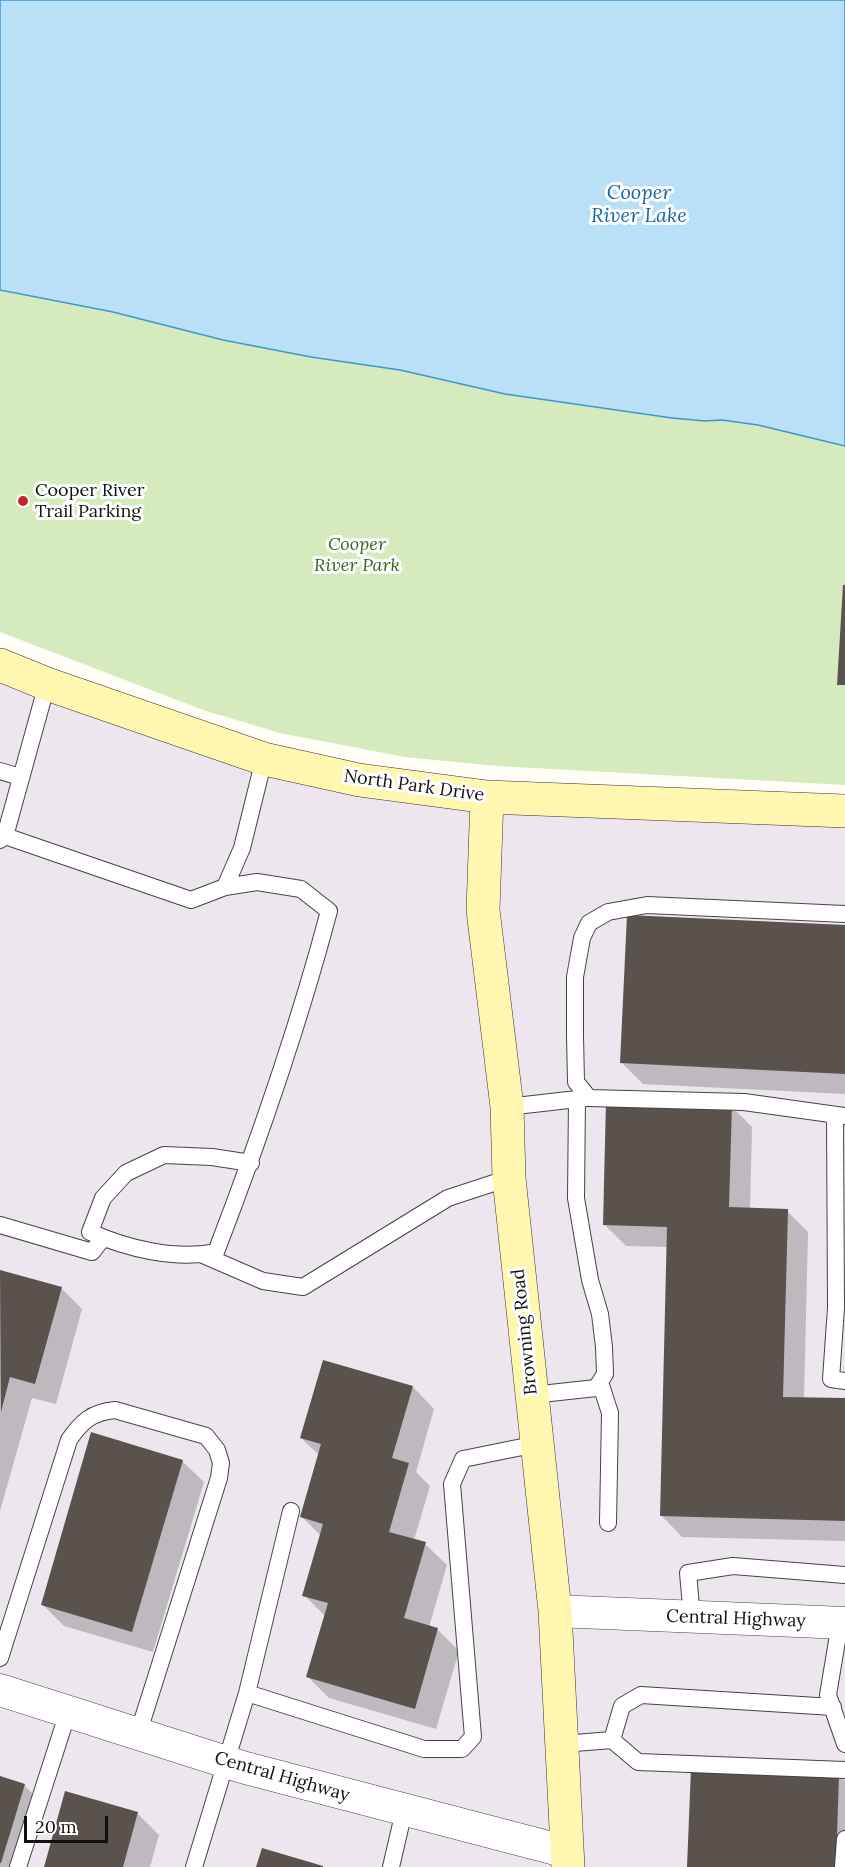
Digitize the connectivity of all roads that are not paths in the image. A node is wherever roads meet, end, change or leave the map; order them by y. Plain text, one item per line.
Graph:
1 (0, 665) edge
2 (47, 684) junction
3 (264, 759) junction
4 (0, 771) edge
5 (20, 777) junction
6 (487, 797) junction
7 (845, 812) edge
8 (2, 838) edge
9 (225, 887) junction
10 (845, 914) edge
11 (583, 1098) junction
12 (507, 1107) junction
13 (840, 1116) edge
14 (251, 1163) junction
15 (509, 1178) junction
16 (0, 1224) edge
17 (103, 1238) junction
18 (203, 1255) junction
19 (600, 1382) junction
20 (845, 1382) edge
21 (532, 1395) junction
22 (537, 1444) junction
23 (291, 1511) dead end
24 (608, 1523) dead end
25 (845, 1575) edge
26 (555, 1611) junction
27 (692, 1617) junction
28 (842, 1623) edge
29 (0, 1658) edge
30 (0, 1690) edge
31 (247, 1693) junction
32 (833, 1707) junction
33 (68, 1712) junction
34 (138, 1734) junction
35 (612, 1740) junction
36 (562, 1744) junction
37 (845, 1744) edge
38 (227, 1762) junction
39 (845, 1770) edge
40 (404, 1810) junction
41 (845, 1839) edge
42 (568, 1860) edge
43 (18, 1867) edge
44 (194, 1867) edge
45 (391, 1867) edge
46 (843, 1867) edge

1 - 2 street, North Park Drive
2 - 3 street, North Park Drive
2 - 5 lane
3 - 6 street, North Park Drive
3 - 9 lane
4 - 5 lane
5 - 8 lane
6 - 7 street, North Park Drive
6 - 12 street, Browning Road
8 - 9 lane
9 - 14 lane
10 - 11 lane
11 - 12 lane
11 - 13 lane
11 - 19 lane
12 - 15 street, Browning Road
13 - 20 lane
14 - 17 lane
14 - 18 lane
15 - 18 lane
15 - 21 street, Browning Road
16 - 17 lane
17 - 18 lane
19 - 21 lane
19 - 24 lane
21 - 22 street, Browning Road
22 - 26 street, Browning Road
22 - 31 lane
23 - 31 lane
25 - 27 lane
26 - 27 street, Central Highway
26 - 36 street, Browning Road
27 - 28 street, Central Highway
28 - 32 lane
29 - 34 lane
30 - 33 street, Central Highway
31 - 38 lane
32 - 35 lane
32 - 37 lane
33 - 34 street, Central Highway
33 - 43 lane
34 - 38 street, Central Highway
35 - 36 lane
35 - 39 lane
36 - 42 street, Browning Road
38 - 40 street, Central Highway
38 - 44 lane
40 - 42 street, Central Highway
40 - 45 lane
41 - 46 lane

